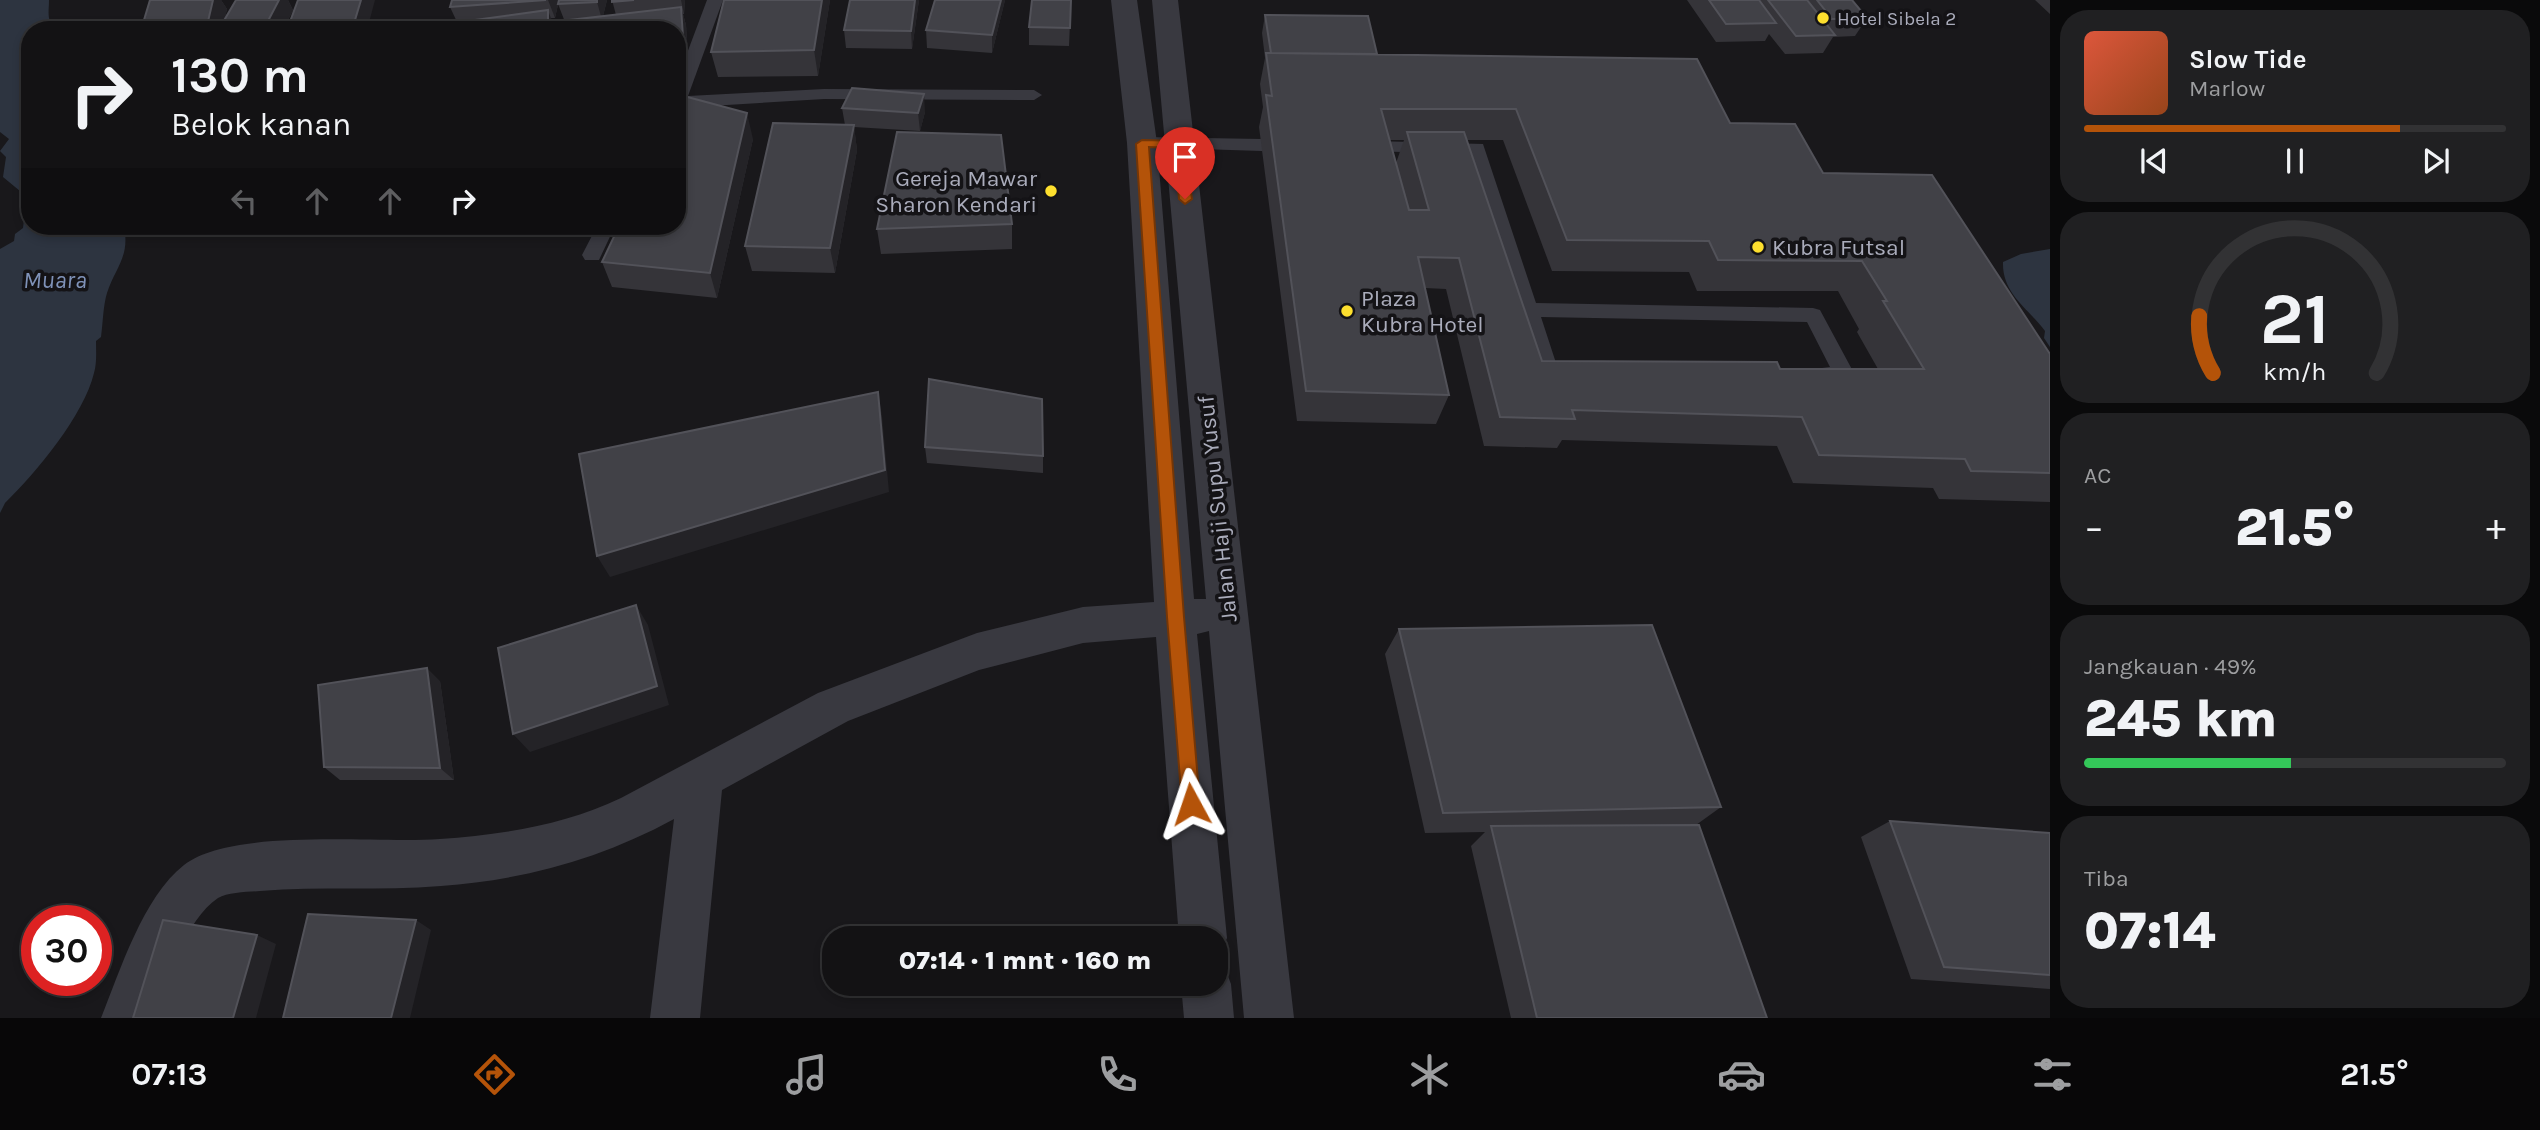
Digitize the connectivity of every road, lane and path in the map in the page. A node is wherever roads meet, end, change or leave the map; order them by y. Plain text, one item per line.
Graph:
1 (715, 0) edge
2 (1124, 0) edge
3 (1165, 0) edge
4 (686, 81) edge
5 (1034, 95) dead end
6 (686, 103) edge
7 (1142, 144) junction
8 (1180, 144) junction
9 (1262, 145) dead end
10 (1374, 147) edge
11 (602, 235) edge
12 (592, 255) dead end
13 (1529, 310) junction
14 (1589, 371) edge
15 (1805, 374) edge
16 (1227, 614) junction
17 (1175, 617) junction
18 (701, 778) junction
19 (1202, 926) edge
20 (1207, 996) edge
21 (126, 1018) edge
22 (675, 1018) edge
23 (1209, 1018) edge
24 (1269, 1018) edge

1 - 4 lane
2 - 7 street, Jalan Haji Supu Yusuf
3 - 8 street, Jalan Haji Supu Yusuf
5 - 6 lane
7 - 8 lane
7 - 17 street, Jalan Haji Supu Yusuf
8 - 9 lane
8 - 16 street, Jalan Haji Supu Yusuf
10 - 13 lane
11 - 12 lane
13 - 14 lane
13 - 15 lane
16 - 17 street
16 - 24 street, Jalan Haji Supu Yusuf
17 - 18 street
17 - 19 street, Jalan Haji Supu Yusuf
18 - 21 street
18 - 22 street
20 - 23 street

